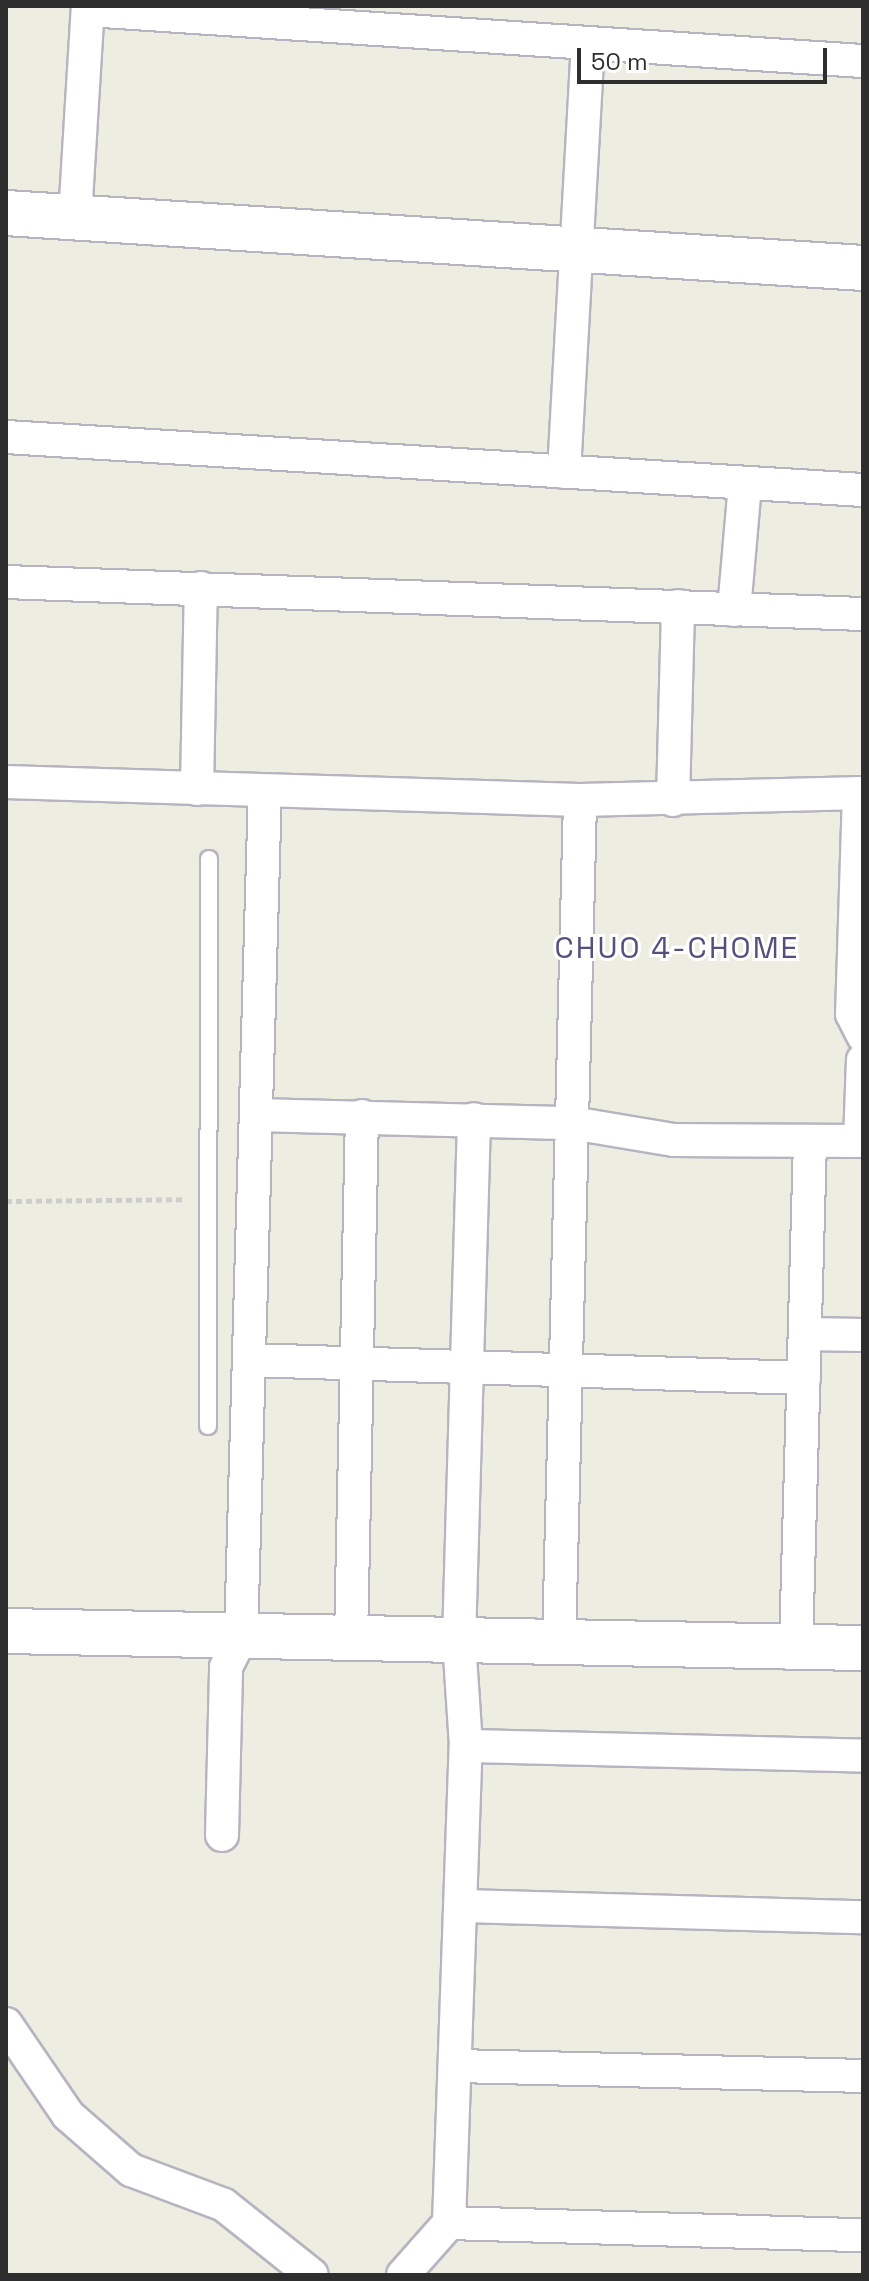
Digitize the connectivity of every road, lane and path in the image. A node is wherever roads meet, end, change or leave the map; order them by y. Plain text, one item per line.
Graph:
1 (88, 8) edge
2 (276, 15) edge
3 (588, 44) junction
4 (863, 61) edge
5 (6, 213) edge
6 (75, 217) junction
7 (576, 247) junction
8 (863, 268) edge
9 (6, 437) edge
10 (564, 472) junction
11 (745, 483) junction
12 (863, 490) edge
13 (6, 582) edge
14 (201, 588) junction
15 (678, 606) junction
16 (734, 610) junction
17 (863, 614) edge
18 (6, 782) edge
19 (197, 789) junction
20 (265, 791) junction
21 (861, 793) edge
22 (580, 800) junction
23 (673, 800) junction
24 (209, 859) dead end
25 (863, 1036) edge
26 (863, 1060) edge
27 (256, 1115) junction
28 (362, 1116) junction
29 (474, 1119) junction
30 (572, 1123) junction
31 (862, 1141) edge
32 (810, 1142) junction
33 (208, 1199) junction
34 (6, 1201) edge
35 (805, 1334) junction
36 (863, 1335) edge
37 (249, 1360) junction
38 (356, 1364) junction
39 (467, 1368) junction
40 (565, 1371) junction
41 (804, 1378) junction
42 (208, 1426) dead end
43 (6, 1631) edge
44 (241, 1637) junction
45 (351, 1639) junction
46 (459, 1641) junction
47 (559, 1642) junction
48 (796, 1646) junction
49 (863, 1648) edge
50 (466, 1746) junction
51 (863, 1756) edge
52 (222, 1835) dead end
53 (462, 1906) junction
54 (863, 1917) edge
55 (6, 2024) edge
56 (456, 2066) junction
57 (863, 2076) edge
58 (449, 2223) junction
59 (863, 2235) edge
60 (312, 2275) edge
61 (403, 2275) edge

1 - 2 street
1 - 6 street
2 - 3 street
3 - 4 street
3 - 7 street
5 - 6 street
6 - 7 street
7 - 8 street
7 - 10 street
9 - 10 street
10 - 11 street
11 - 12 street
11 - 16 street
13 - 14 street
14 - 15 street
14 - 19 street
15 - 16 street
15 - 23 street
16 - 17 street
18 - 19 street
19 - 20 street
20 - 22 street
20 - 27 street
21 - 23 street
21 - 25 street
22 - 23 street
22 - 30 street
24 - 33 lane
26 - 31 street
27 - 28 street
27 - 37 street
28 - 29 street
28 - 38 street
29 - 30 street
29 - 39 street
30 - 32 street
30 - 40 street
31 - 32 street
32 - 35 street
33 - 34 path
33 - 42 lane
35 - 36 street
35 - 41 street
37 - 38 street
37 - 44 street
38 - 39 street
38 - 45 street
39 - 40 street
39 - 46 street
40 - 41 street
40 - 47 street
41 - 48 street
43 - 44 street
44 - 45 street
44 - 52 street
45 - 46 street
46 - 47 street
46 - 50 street
47 - 48 street
48 - 49 street
50 - 51 street
50 - 53 street
53 - 54 street
53 - 56 street
55 - 60 street
56 - 57 street
56 - 58 street
58 - 59 street
58 - 61 street

